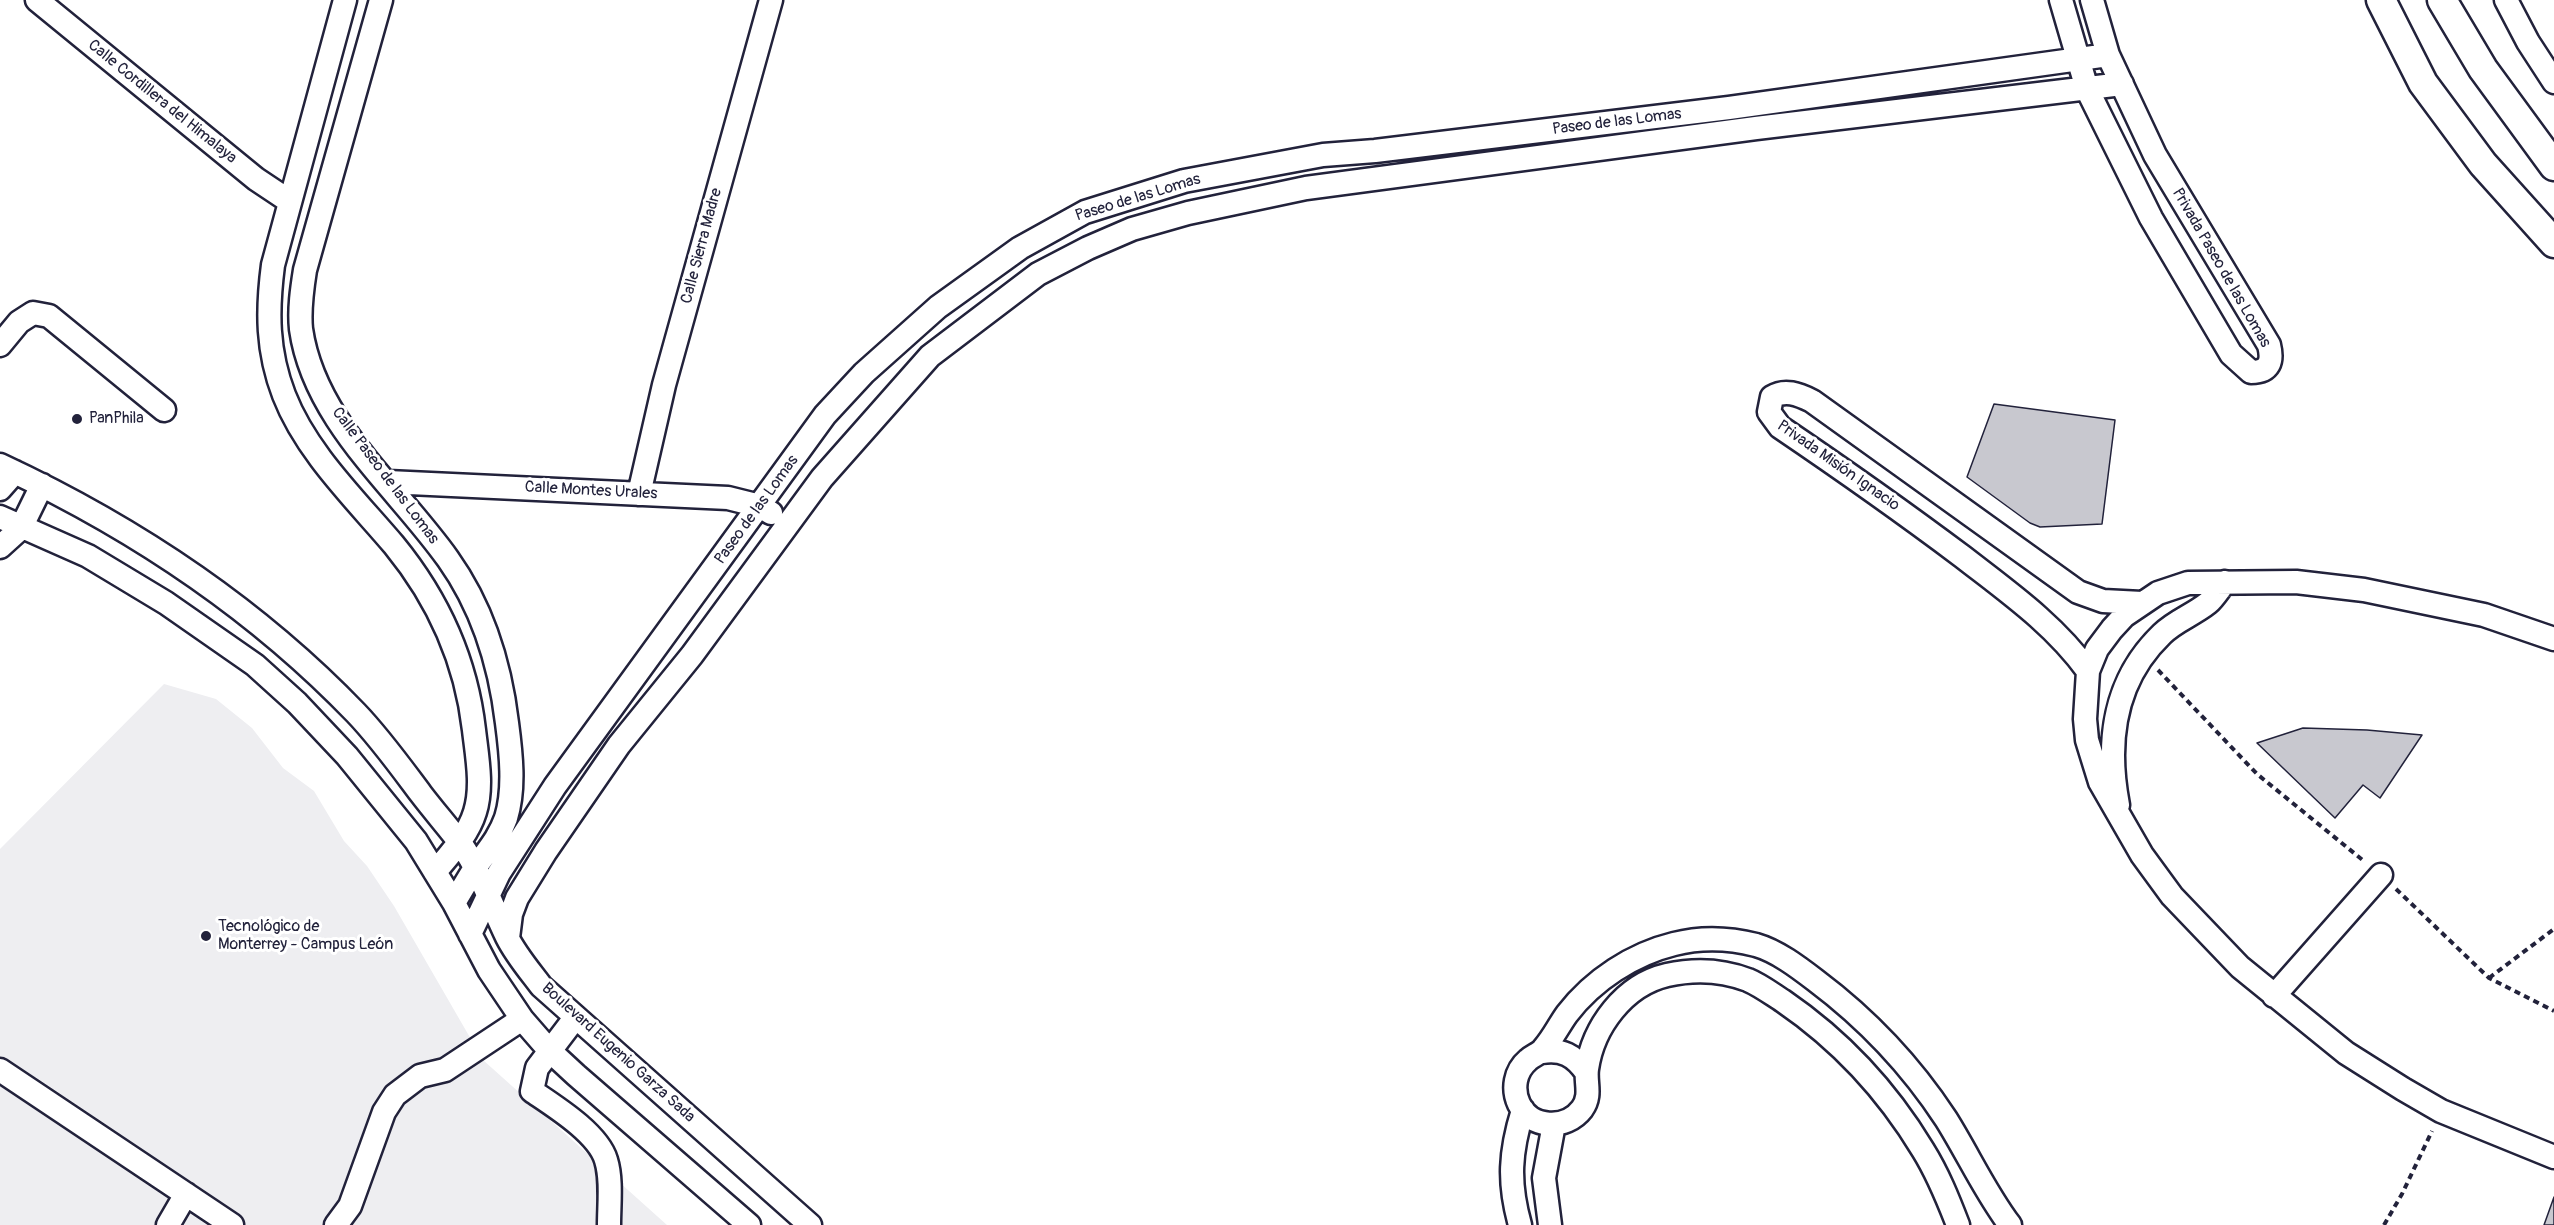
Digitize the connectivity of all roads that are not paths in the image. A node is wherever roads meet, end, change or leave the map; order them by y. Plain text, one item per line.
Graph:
1 (37, 0) edge
2 (345, 0) edge
3 (381, 0) edge
4 (771, 0) edge
5 (2061, 0) edge
6 (2092, 0) edge
7 (2381, 0) edge
8 (2442, 0) edge
9 (2506, 0) edge
10 (2528, 42) junction
11 (2108, 55) junction
12 (2554, 57) edge
13 (2078, 59) junction
14 (2554, 82) edge
15 (2122, 84) junction
16 (2087, 89) junction
17 (1375, 151) junction
18 (2554, 166) edge
19 (1378, 177) junction
20 (290, 201) junction
21 (2554, 243) edge
22 (0, 345) edge
23 (164, 410) dead end
24 (8, 469) edge
25 (388, 482) junction
26 (42, 485) junction
27 (0, 489) edge
28 (639, 494) junction
29 (760, 506) junction
30 (0, 517) edge
31 (788, 523) junction
32 (21, 528) junction
33 (0, 547) edge
34 (2225, 582) junction
35 (2142, 603) junction
36 (2554, 639) edge
37 (2088, 671) junction
38 (503, 688) junction
39 (470, 693) junction
40 (2120, 816) junction
41 (460, 843) junction
42 (476, 867) junction
43 (435, 872) junction
44 (2381, 875) road end
45 (488, 894) junction
46 (454, 903) junction
47 (470, 934) junction
48 (508, 938) junction
49 (2274, 996) junction
50 (575, 1018) junction
51 (522, 1019) junction
52 (549, 1050) junction
53 (1542, 1052) junction
54 (0, 1070) edge
55 (1586, 1072) junction
56 (1523, 1110) junction
57 (1554, 1125) junction
58 (2554, 1157) edge
59 (186, 1194) junction
60 (337, 1224) edge
61 (168, 1225) edge
62 (232, 1225) edge
63 (609, 1225) edge
64 (749, 1225) edge
65 (810, 1225) edge
66 (1520, 1225) edge
67 (1550, 1225) edge
68 (1958, 1225) edge
69 (2010, 1225) edge

1 - 20 street, Calle Cordillera del Himalaya
2 - 20 street
3 - 25 street, Calle Paseo de las Lomas
4 - 28 street, Calle Sierra Madre
5 - 13 street
6 - 11 street
7 - 21 main road
8 - 18 main road
9 - 10 street
10 - 12 street
10 - 14 street
11 - 13 street, Paseo de las Lomas
11 - 15 street
13 - 16 street
13 - 17 street, Paseo de las Lomas
15 - 16 street, Paseo de las Lomas
15 - 16 street, Privada Paseo de las Lomas
16 - 19 street, Paseo de las Lomas
17 - 19 street
17 - 29 street, Paseo de las Lomas
19 - 31 street, Paseo de las Lomas
20 - 39 street
22 - 23 street
24 - 26 street, Boulevard Eugenio Garza Sada
24 - 27 street
25 - 28 street, Calle Montes Urales
25 - 38 street, Calle Paseo de las Lomas
26 - 32 street
26 - 41 street, Boulevard Eugenio Garza Sada
28 - 29 street, Calle Montes Urales
29 - 31 street, Calle Montes Urales
29 - 45 street, Paseo de las Lomas
30 - 32 street
31 - 48 street, Paseo de las Lomas
32 - 33 street
32 - 43 street
34 - 35 street
34 - 36 street
34 - 40 street
35 - 37 street
35 - 37 street, Privada Misión Ignacio
37 - 40 street
38 - 39 street
38 - 42 street, Calle Paseo de las Lomas
39 - 41 street
40 - 49 street
41 - 42 street, Boulevard Eugenio Garza Sada
41 - 43 street
42 - 45 street, Boulevard Eugenio Garza Sada
42 - 46 street, Calle Paseo de las Lomas
43 - 46 street
44 - 49 street
45 - 47 street, Paseo de las Lomas
45 - 48 street, Boulevard Eugenio Garza Sada
46 - 47 street
47 - 51 street
48 - 50 street, Boulevard Eugenio Garza Sada
49 - 58 street
50 - 52 street
50 - 65 street, Boulevard Eugenio Garza Sada
51 - 52 street
51 - 60 street
52 - 63 street
52 - 64 street
53 - 55 street
53 - 56 street
53 - 69 street
54 - 59 street
55 - 57 street
55 - 68 street
56 - 57 street
56 - 66 street
57 - 67 street
59 - 61 street
59 - 62 street

